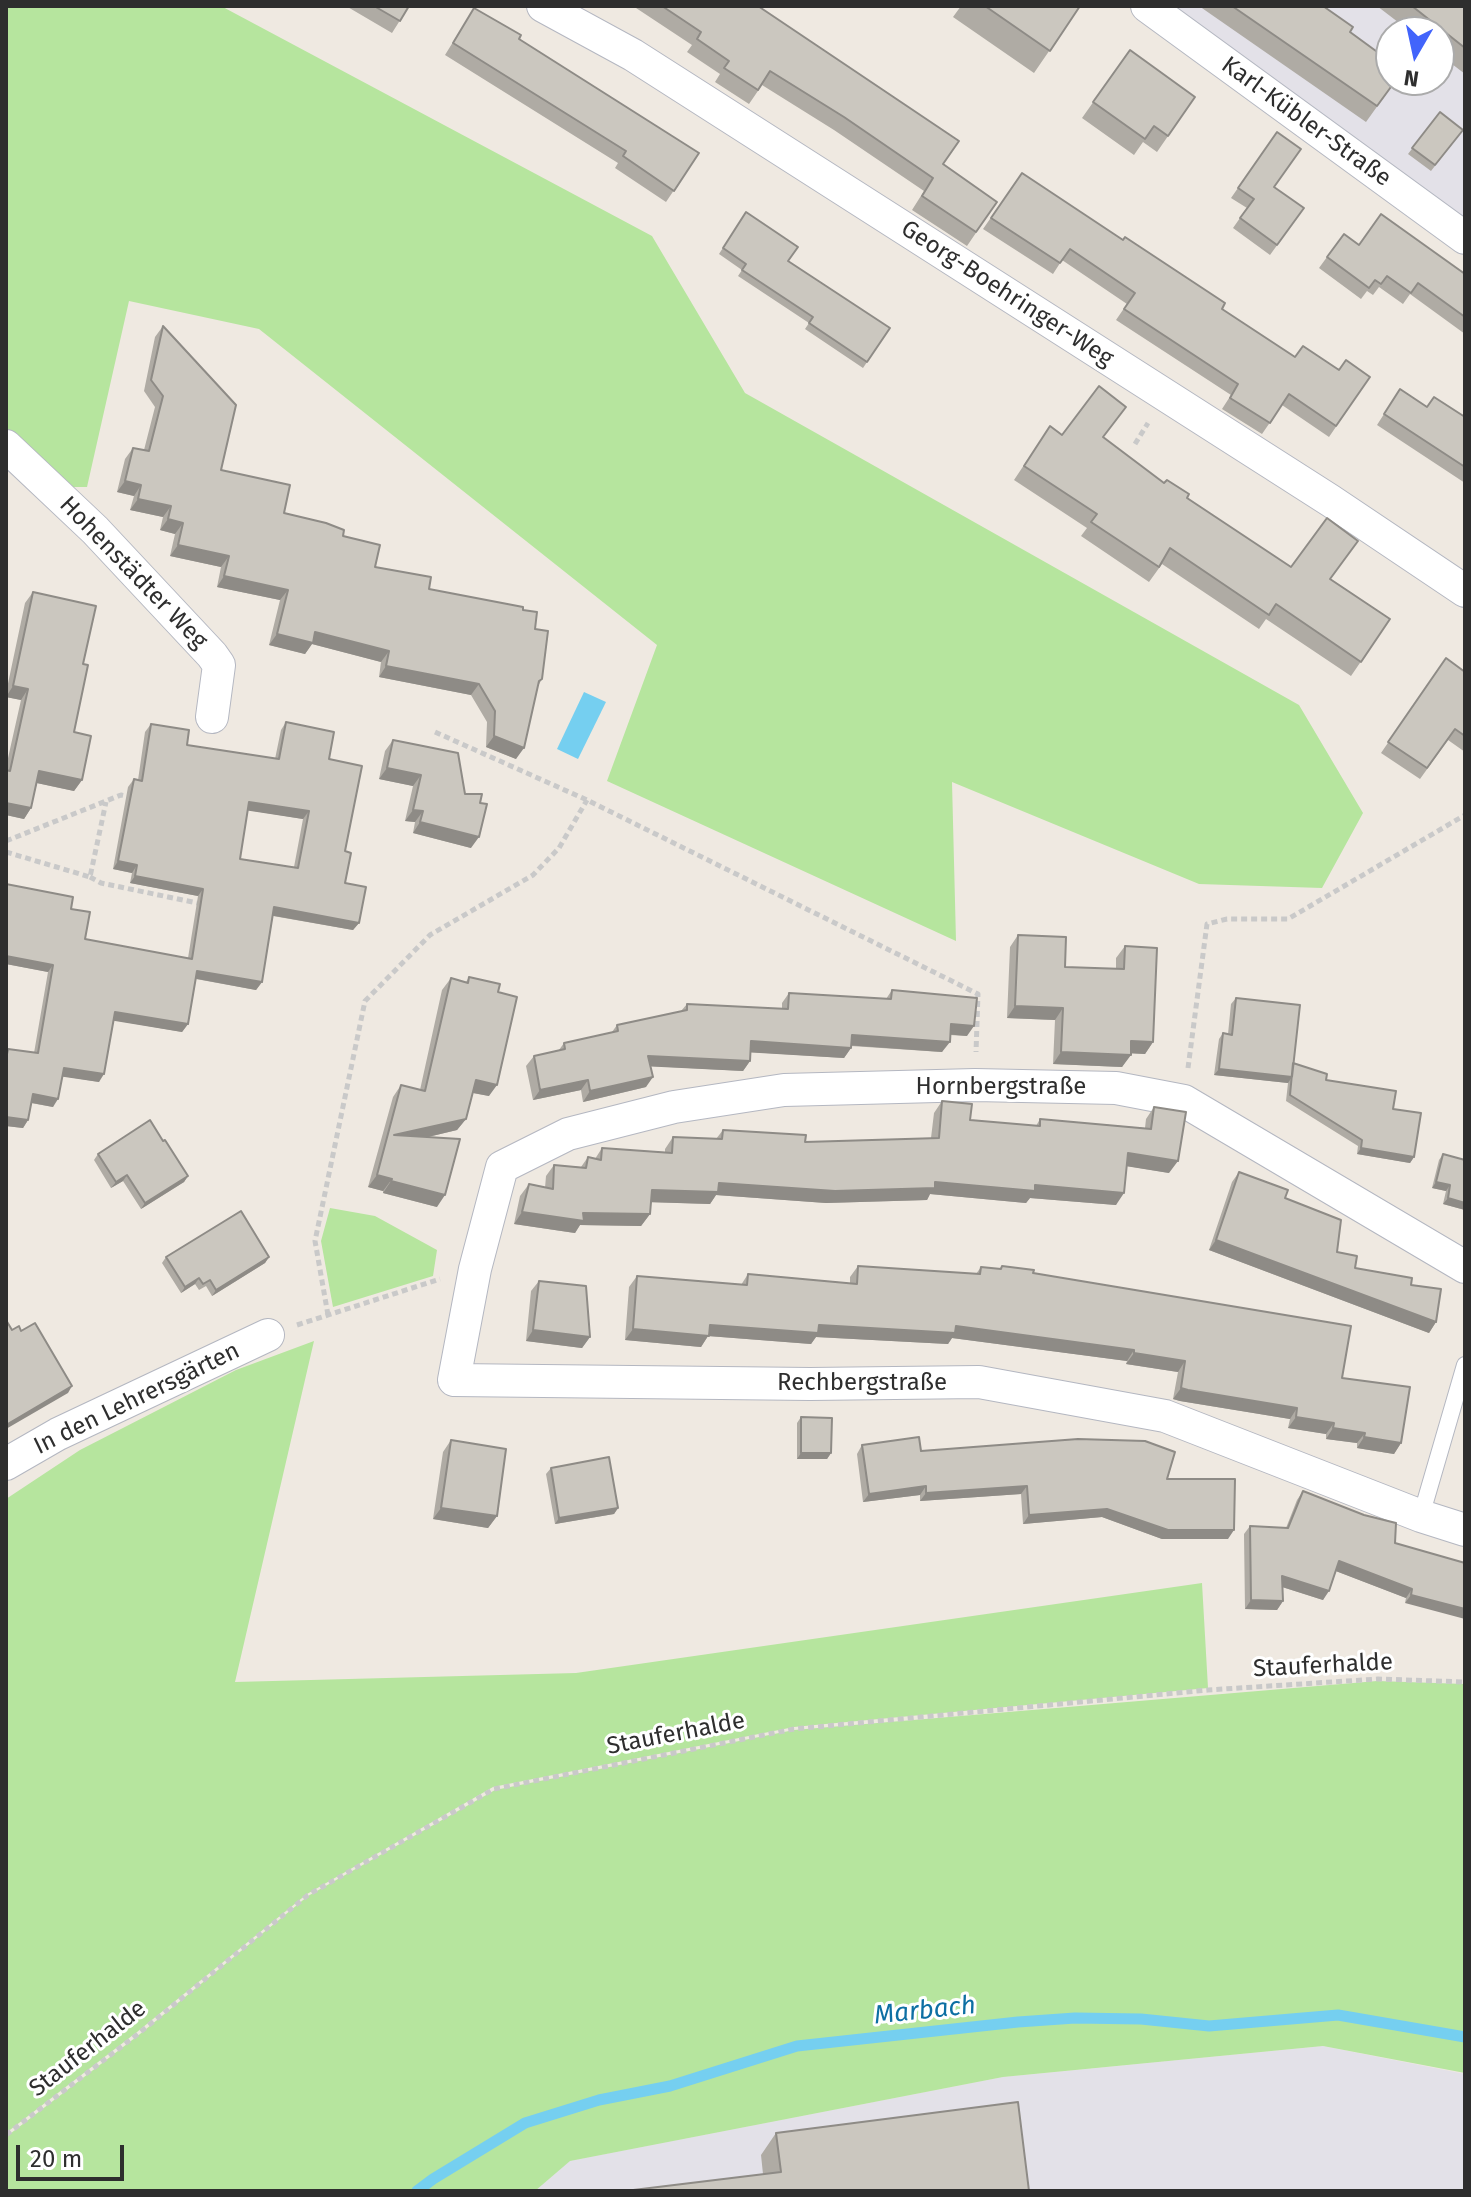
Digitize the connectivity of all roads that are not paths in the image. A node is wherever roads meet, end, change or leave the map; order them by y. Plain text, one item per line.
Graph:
1 (543, 6) edge
2 (1147, 6) edge
3 (1465, 238) edge
4 (6, 446) edge
5 (1465, 591) edge
6 (212, 717) dead end
7 (502, 1167) joint
8 (1465, 1267) edge
9 (268, 1335) road end
10 (1465, 1365) edge
11 (6, 1464) edge
12 (1421, 1516) junction
13 (1465, 1530) edge

1 - 5 street, Georg-Boehringer-Weg
2 - 3 street, Karl-Kübler-Straße
4 - 6 street, Hohenstädter Weg
7 - 8 street, Hornbergstraße
7 - 12 street, Rechbergstraße
9 - 11 street, In den Lehrersgärten
10 - 12 lane
12 - 13 street, Rechbergstraße

